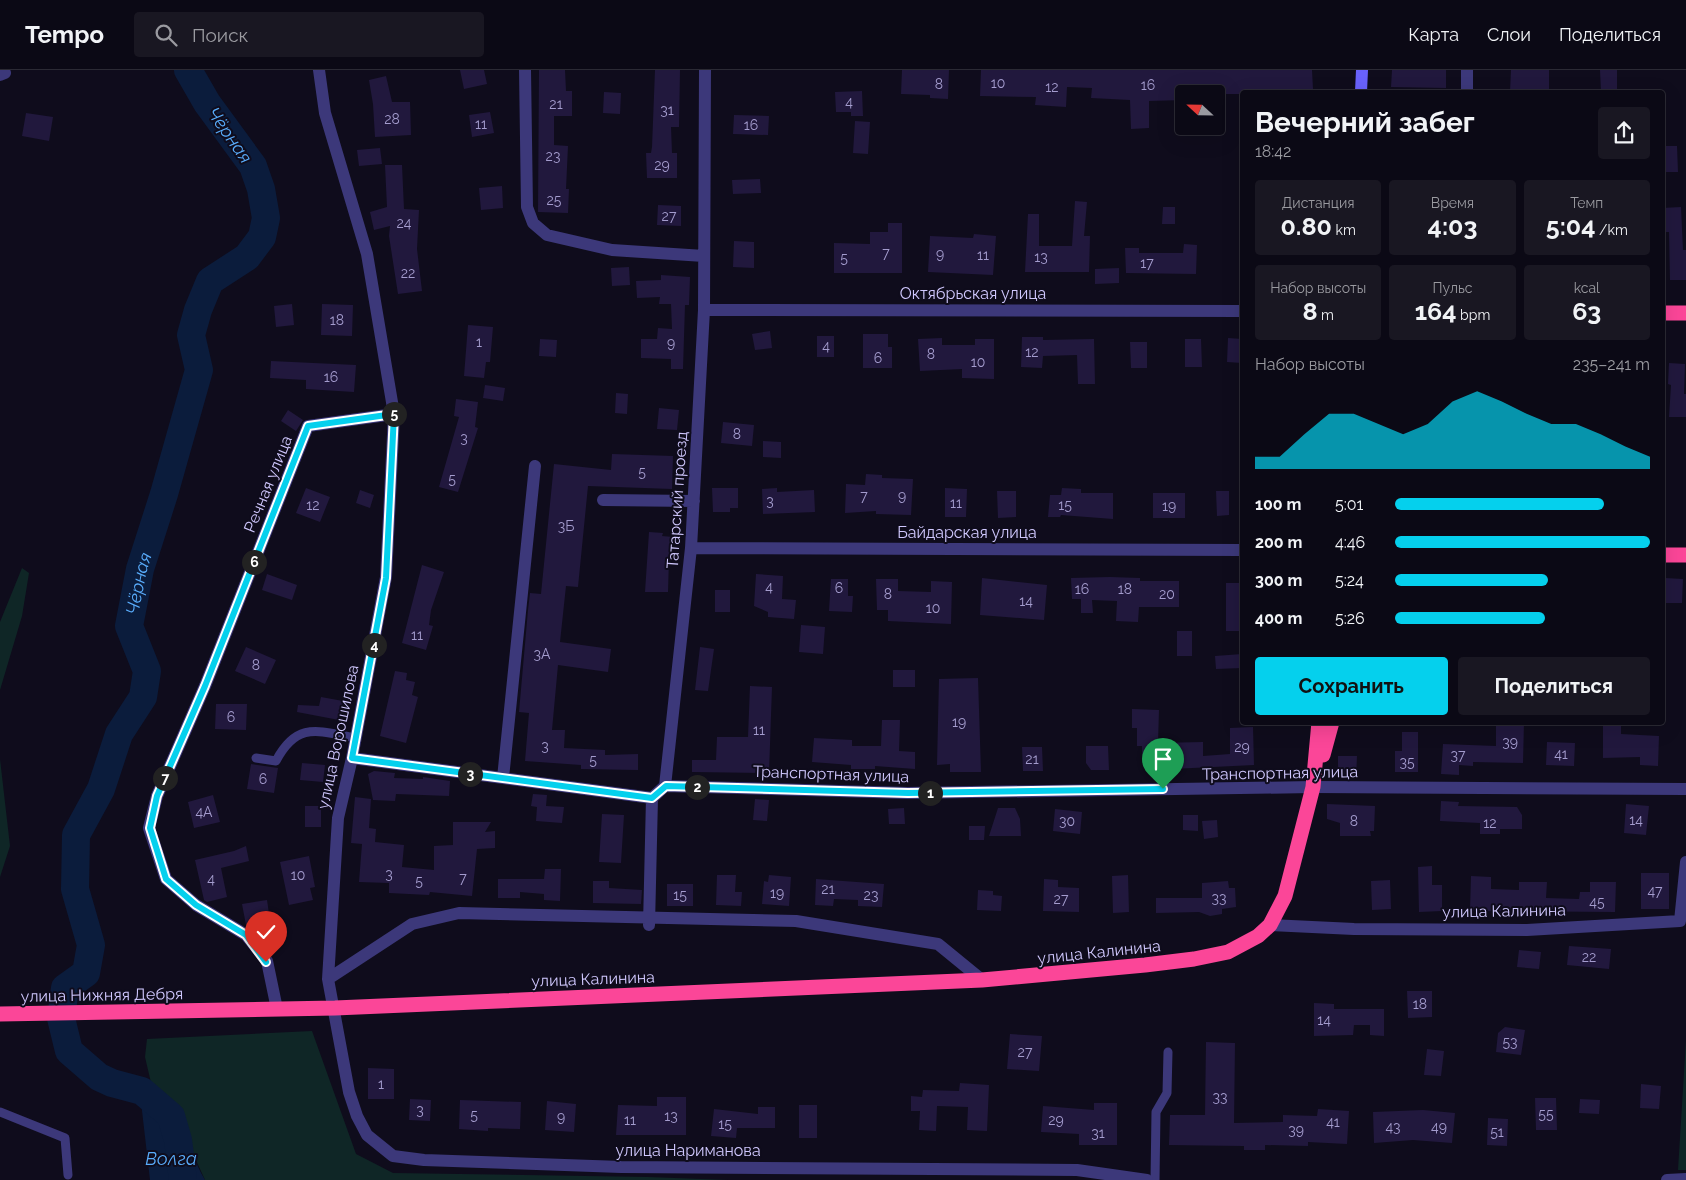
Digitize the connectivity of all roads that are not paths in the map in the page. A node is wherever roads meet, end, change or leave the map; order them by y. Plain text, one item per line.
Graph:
1 (312, 70) edge
2 (319, 70) edge
3 (525, 70) edge
4 (705, 70) edge
5 (1362, 70) edge
6 (1467, 70) edge
7 (322, 86) junction
8 (1361, 90) edge
9 (1467, 90) edge
10 (704, 256) junction
11 (704, 310) junction
12 (1240, 312) edge
13 (1665, 312) edge
14 (1686, 312) edge
15 (394, 414) junction
16 (535, 466) dead end
17 (603, 500) dead end
18 (694, 501) junction
19 (692, 548) junction
20 (1240, 550) edge
21 (1665, 555) edge
22 (1686, 555) edge
23 (1319, 725) edge
24 (1331, 725) edge
25 (356, 738) junction
26 (256, 758) dead end
27 (352, 758) junction
28 (503, 778) junction
29 (666, 786) junction
30 (1313, 788) junction
31 (1686, 789) edge
32 (652, 798) junction
33 (1686, 862) edge
34 (649, 921) junction
35 (1270, 925) junction
36 (328, 979) junction
37 (982, 980) junction
38 (335, 1008) junction
39 (277, 1009) junction
40 (205, 1010) joint
41 (0, 1014) edge
42 (1168, 1052) dead end
43 (0, 1112) edge
44 (68, 1175) dead end
45 (1686, 1179) edge
46 (1147, 1180) edge
47 (1155, 1180) edge
48 (1667, 1180) edge

1 - 7 lane
2 - 7 street
3 - 10 street
4 - 10 street, Татарский проезд
5 - 8 main road
6 - 9 street
7 - 15 street
10 - 11 street, Татарский проезд
11 - 12 street, Октябрьская улица
11 - 18 street, Татарский проезд
13 - 14 highway
15 - 25 street, улица Ворошилова
15 - 39 street, Речная улица
16 - 28 street
17 - 18 street
18 - 19 street, Татарский проезд
19 - 20 street, Байдарская улица
19 - 29 street, Татарский проезд
21 - 22 highway
23 - 30 highway
24 - 30 highway
25 - 26 lane
25 - 27 street, улица Ворошилова
27 - 28 street
27 - 36 street, улица Ворошилова
28 - 32 street
29 - 30 street, Транспортная улица
29 - 32 street
30 - 31 street, Транспортная улица
30 - 35 highway, улица Калинина
32 - 34 street
33 - 35 street, улица Калинина
34 - 36 street
34 - 37 street
35 - 37 highway, улица Калинина
36 - 38 street, улица Ворошилова
37 - 38 highway, улица Калинина
38 - 39 highway, улица Калинина
38 - 46 street, улица Нариманова
39 - 40 highway, улица Калинина
40 - 41 highway, улица Нижняя Дебря
42 - 47 lane
43 - 44 lane
45 - 48 street

